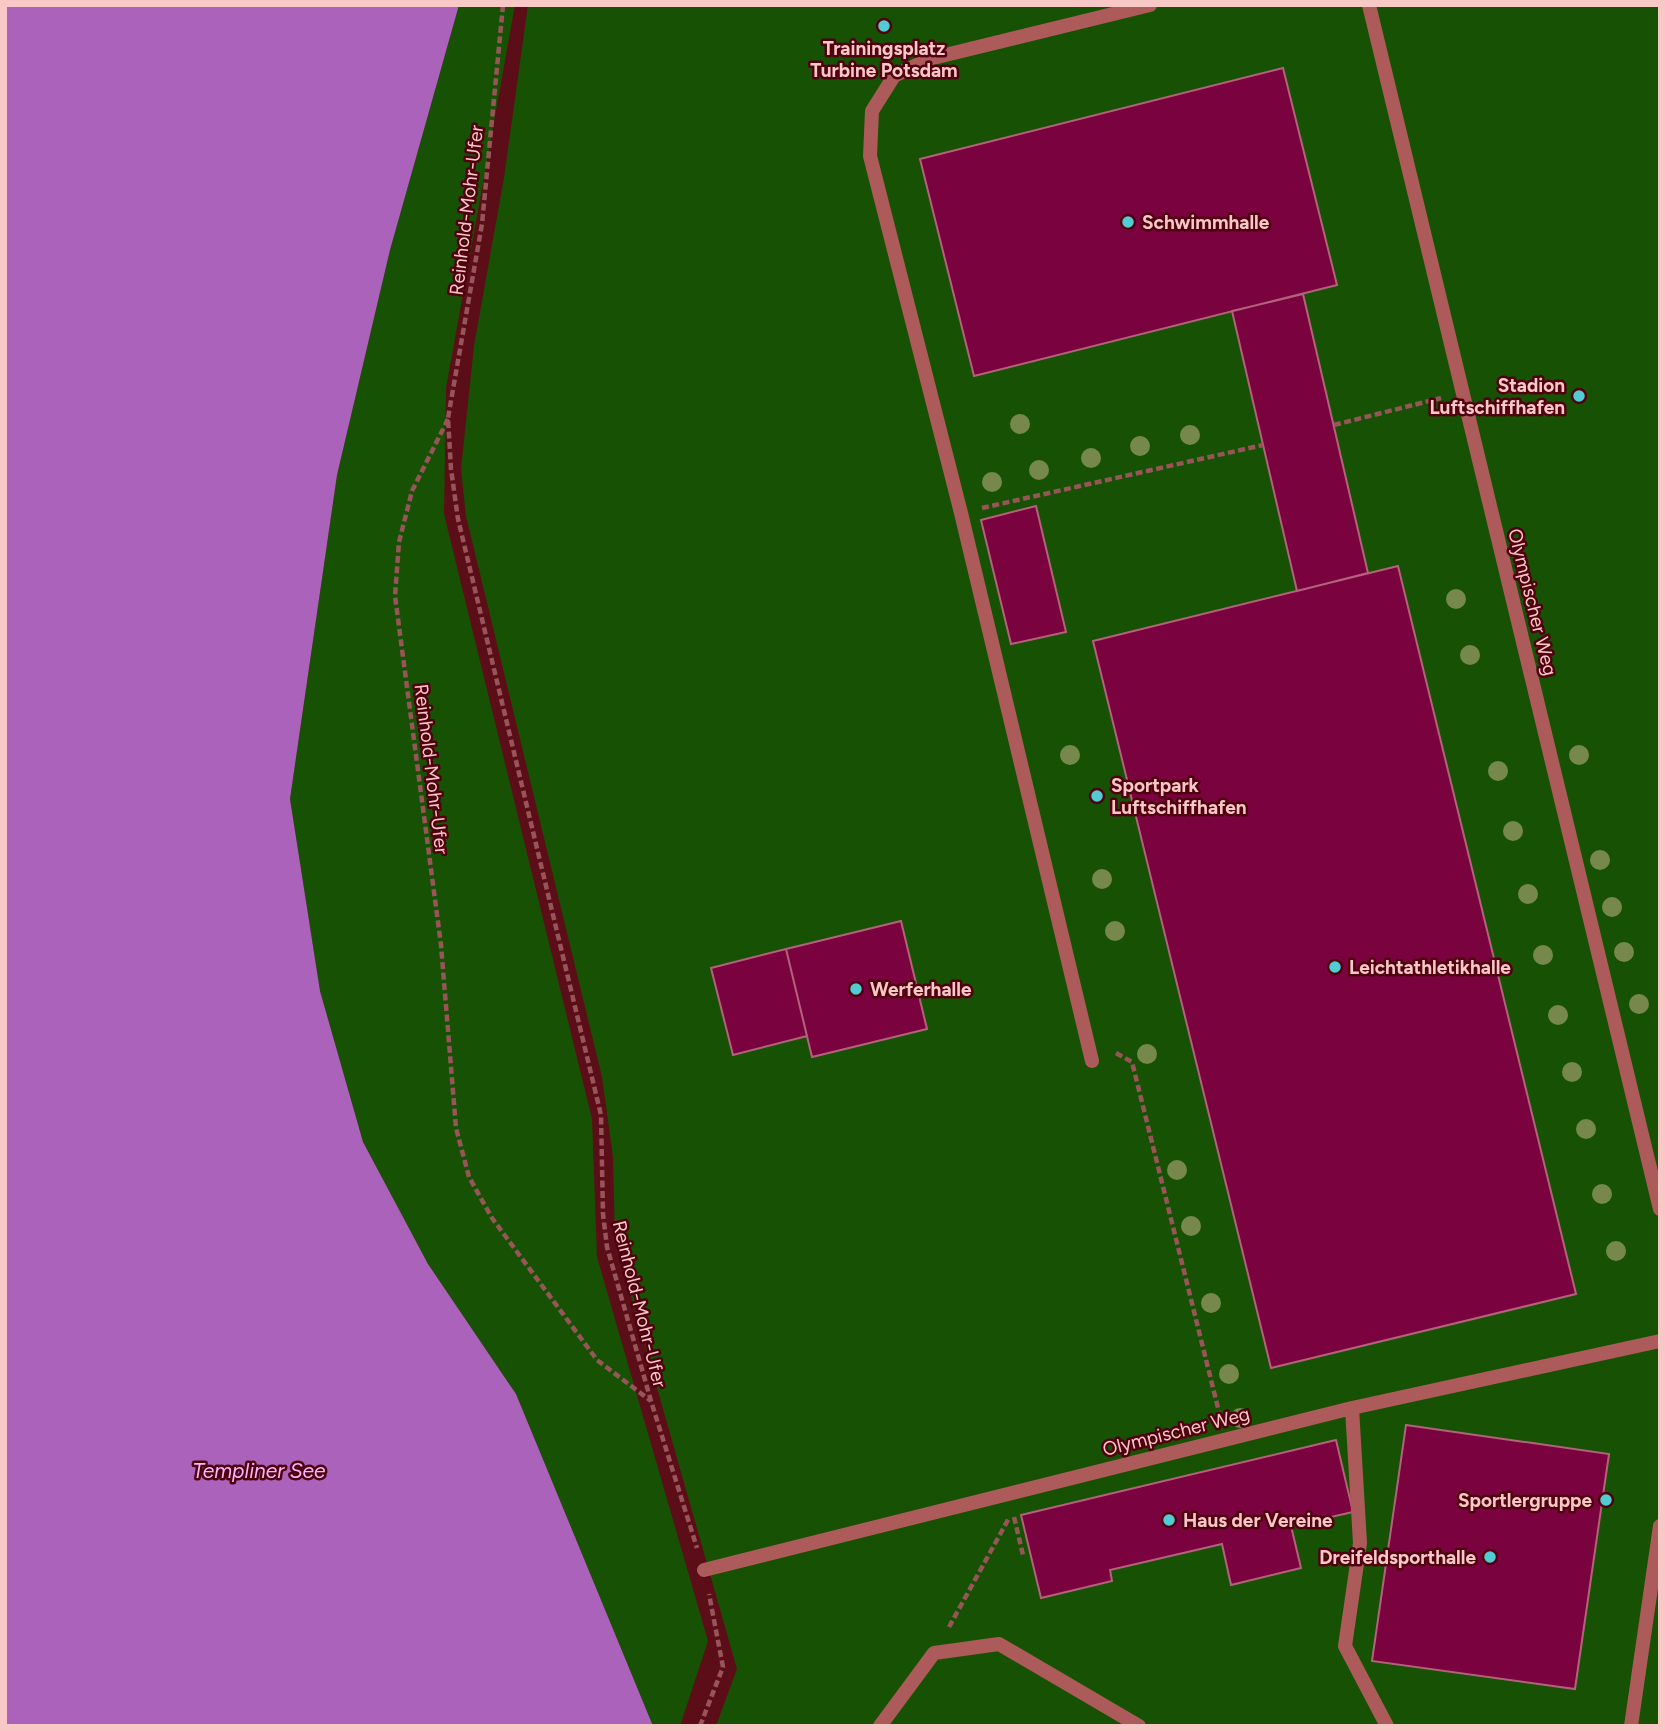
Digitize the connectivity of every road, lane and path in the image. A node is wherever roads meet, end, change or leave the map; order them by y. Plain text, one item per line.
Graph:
1 (503, 5) edge
2 (1150, 5) edge
3 (1369, 5) edge
4 (1462, 392) junction
5 (448, 418) junction
6 (1334, 425) dead end
7 (1263, 445) dead end
8 (961, 513) junction
9 (1087, 1038) junction
10 (1092, 1061) dead end
11 (1660, 1209) edge
12 (1660, 1342) edge
13 (1352, 1408) junction
14 (1226, 1438) junction
15 (1660, 1527) edge
16 (1023, 1555) dead end
17 (704, 1570) dead end
18 (934, 1653) junction
19 (880, 1726) edge
20 (1139, 1726) edge
21 (1387, 1726) edge
22 (1631, 1726) edge

1 - 5 path, Reinhold-Mohr-Ufer
2 - 8 street
3 - 4 street, Olympischer Weg
4 - 6 path
4 - 11 street, Olympischer Weg
5 - 5 path, Reinhold-Mohr-Ufer
7 - 8 path
8 - 9 street
9 - 10 street
9 - 14 path
12 - 13 street, Olympischer Weg
13 - 14 street, Olympischer Weg
13 - 21 street
14 - 17 street, Olympischer Weg
15 - 22 street
16 - 18 path
18 - 19 street
18 - 20 street

